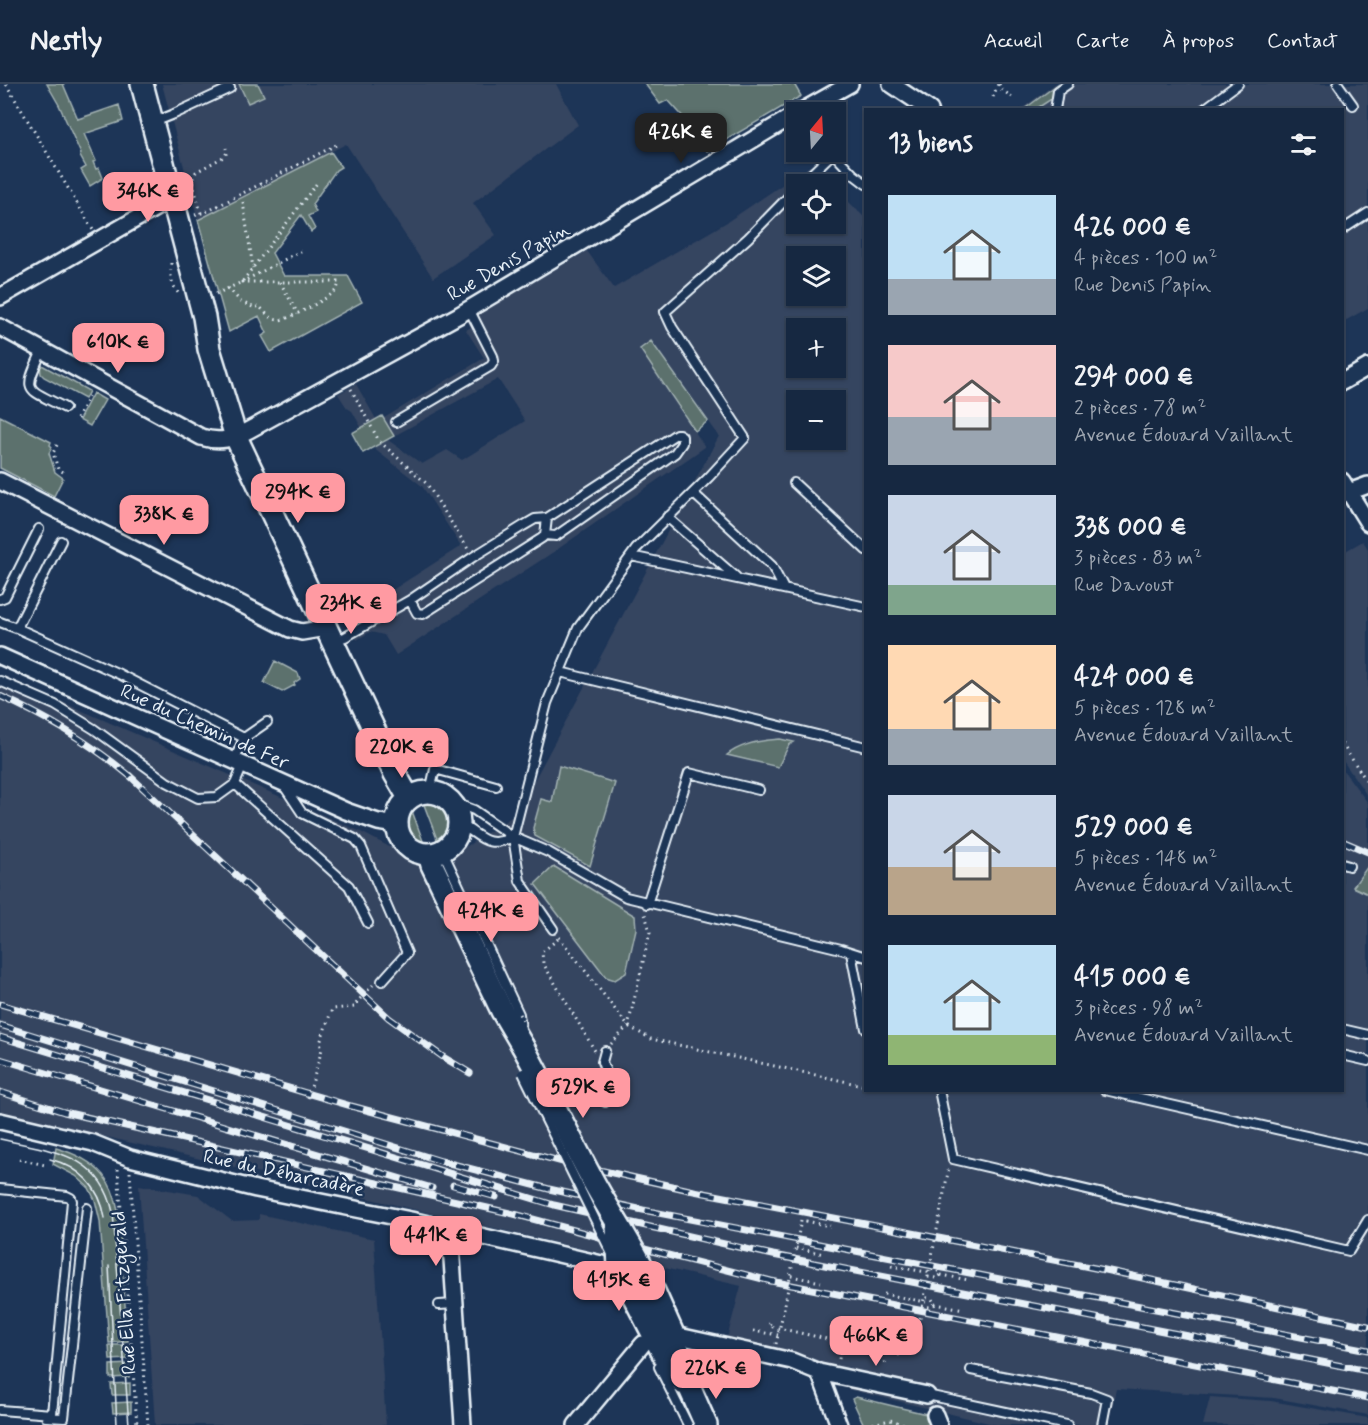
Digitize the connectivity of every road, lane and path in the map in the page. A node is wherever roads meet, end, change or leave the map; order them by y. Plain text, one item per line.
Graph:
1 (6, 84) edge
2 (134, 84) edge
3 (142, 84) edge
4 (850, 84) edge
5 (891, 84) edge
6 (999, 84) edge
7 (1068, 84) edge
8 (1238, 84) edge
9 (1338, 84) edge
10 (230, 87) dead end
11 (993, 97) dead end
12 (1012, 97) dead end
13 (820, 102) edge
14 (1353, 105) dead end
15 (927, 108) edge
16 (1055, 108) edge
17 (1206, 108) edge
18 (152, 122) junction
19 (786, 122) edge
20 (338, 144) dead end
21 (226, 148) dead end
22 (823, 162) edge
23 (842, 162) edge
24 (811, 174) edge
25 (864, 182) edge
26 (317, 183) dead end
27 (786, 199) edge
28 (168, 202) junction
29 (243, 202) dead end
30 (201, 213) junction
31 (1368, 213) edge
32 (191, 216) dead end
33 (1344, 229) edge
34 (99, 240) junction
35 (301, 251) dead end
36 (253, 268) junction
37 (242, 282) junction
38 (280, 282) junction
39 (228, 288) junction
40 (211, 290) dead end
41 (0, 297) edge
42 (469, 309) junction
43 (298, 314) junction
44 (0, 327) edge
45 (42, 351) junction
46 (1368, 367) edge
47 (96, 381) junction
48 (1344, 381) edge
49 (349, 385) dead end
50 (65, 408) dead end
51 (77, 419) dead end
52 (396, 422) dead end
53 (236, 437) junction
54 (57, 445) dead end
55 (65, 473) dead end
56 (0, 481) edge
57 (794, 483) dead end
58 (1368, 485) edge
59 (1345, 489) edge
60 (693, 493) junction
61 (667, 517) junction
62 (547, 518) junction
63 (1368, 523) edge
64 (39, 529) dead end
65 (545, 535) junction
66 (61, 541) dead end
67 (864, 548) edge
68 (631, 556) junction
69 (473, 557) junction
70 (738, 579) junction
71 (784, 589) junction
72 (0, 599) edge
73 (410, 600) junction
74 (864, 607) edge
75 (0, 622) edge
76 (19, 629) junction
77 (329, 635) junction
78 (0, 656) edge
79 (560, 672) junction
80 (0, 681) edge
81 (267, 722) dead end
82 (244, 738) junction
83 (864, 747) edge
84 (1344, 747) edge
85 (238, 763) junction
86 (1368, 783) edge
87 (235, 784) junction
88 (284, 784) junction
89 (496, 786) dead end
90 (759, 790) dead end
91 (430, 792) junction
92 (409, 798) junction
93 (450, 801) junction
94 (459, 823) junction
95 (397, 825) junction
96 (513, 837) junction
97 (436, 852) junction
98 (647, 904) junction
99 (368, 922) dead end
100 (553, 929) joint
101 (560, 938) junction
102 (851, 953) junction
103 (864, 956) edge
104 (382, 981) joint
105 (864, 1019) edge
106 (628, 1026) junction
107 (1344, 1029) edge
108 (1368, 1035) edge
109 (522, 1045) junction
110 (605, 1051) junction
111 (1344, 1055) edge
112 (1368, 1061) edge
113 (864, 1086) edge
114 (939, 1092) edge
115 (1114, 1092) edge
116 (308, 1098) dead end
117 (605, 1102) dead end
118 (0, 1121) edge
119 (1368, 1150) edge
120 (123, 1155) junction
121 (951, 1157) dead end
122 (19, 1159) dead end
123 (45, 1165) dead end
124 (118, 1179) dead end
125 (0, 1189) edge
126 (87, 1208) dead end
127 (1368, 1220) edge
128 (617, 1225) junction
129 (830, 1226) dead end
130 (450, 1229) junction
131 (798, 1248) junction
132 (824, 1254) dead end
133 (891, 1266) dead end
134 (929, 1273) junction
135 (634, 1274) junction
136 (941, 1275) junction
137 (793, 1277) junction
138 (969, 1280) dead end
139 (821, 1282) dead end
140 (884, 1294) dead end
141 (923, 1301) junction
142 (455, 1304) junction
143 (935, 1304) junction
144 (439, 1305) dead end
145 (964, 1309) dead end
146 (770, 1323) dead end
147 (846, 1328) dead end
148 (780, 1329) junction
149 (753, 1331) dead end
150 (778, 1335) junction
151 (655, 1337) junction
152 (777, 1341) dead end
153 (842, 1343) junction
154 (912, 1350) junction
155 (885, 1352) junction
156 (839, 1359) dead end
157 (970, 1370) dead end
158 (819, 1372) junction
159 (927, 1395) junction
160 (0, 1411) edge
161 (937, 1420) edge
162 (877, 1424) edge
163 (137, 1425) edge
164 (148, 1425) edge
165 (463, 1425) edge
166 (576, 1425) edge
167 (688, 1425) edge
168 (706, 1425) edge
169 (839, 1425) edge
170 (867, 1425) edge
171 (906, 1425) edge
172 (1067, 1425) edge
173 (1102, 1425) edge

1 - 34 path
2 - 28 main road
3 - 18 main road
4 - 13 street, Rue Denis Papin
5 - 15 street
6 - 11 path
6 - 12 path
7 - 16 lane
8 - 17 lane
9 - 14 lane
10 - 18 lane
18 - 28 main road
19 - 42 street, Rue Denis Papin
20 - 30 path
21 - 30 path
22 - 24 lane
23 - 25 lane
26 - 36 path
27 - 60 lane
28 - 34 street
28 - 53 main road
29 - 36 path
30 - 32 path
31 - 33 lane
34 - 41 street
35 - 37 path
36 - 37 path
37 - 38 path
37 - 39 path
38 - 43 path
38 - 43 path
39 - 40 path
39 - 43 path
42 - 52 lane
42 - 53 street, Rue Denis Papin
44 - 45 street
45 - 47 street
45 - 50 lane
46 - 48 street
47 - 51 path
47 - 53 street
49 - 69 path
53 - 77 main road
54 - 55 path
56 - 77 street
57 - 67 lane
58 - 59 street
59 - 63 street
60 - 61 lane
60 - 71 lane
61 - 68 lane
61 - 70 lane
62 - 65 lane
62 - 65 lane
62 - 69 lane
64 - 72 lane
65 - 73 lane
66 - 76 lane
68 - 70 lane
68 - 79 lane
69 - 73 lane
70 - 71 lane
71 - 74 lane
73 - 77 lane
75 - 76 lane
76 - 82 lane
77 - 92 main road
78 - 85 street, Rue du Chemin de Fer
79 - 83 lane
79 - 96 lane
80 - 87 lane
81 - 82 lane
82 - 85 lane
84 - 86 path
85 - 87 lane
85 - 88 street, Rue du Chemin de Fer
87 - 99 lane
88 - 95 street, Rue du Chemin de Fer
88 - 104 lane
89 - 91 lane
90 - 98 lane
91 - 92 main road
91 - 93 main road
92 - 95 main road
93 - 94 main road
93 - 96 lane
94 - 96 lane
94 - 97 main road
95 - 97 main road
96 - 98 lane
96 - 100 lane
97 - 109 main road
98 - 102 lane
98 - 106 path
100 - 101 path
101 - 106 path
101 - 110 path
102 - 103 lane
102 - 105 lane
104 - 116 path
106 - 110 path
106 - 113 path
107 - 108 lane
109 - 128 main road, bridge
109 - 135 lane, bridge
110 - 117 lane
111 - 112 lane
114 - 127 lane
115 - 119 lane
118 - 120 street, Rue du Débarcadère
120 - 130 street, Rue du Débarcadère
120 - 164 path, Rue Ella Fitzgerald
121 - 134 path
122 - 123 path
124 - 163 path
125 - 160 lane
126 - 160 lane
128 - 135 main road, bridge
128 - 135 main road, bridge
129 - 131 path, bridge
130 - 135 street, Rue du Débarcadère
130 - 142 street
131 - 132 path
131 - 137 path, bridge
133 - 134 path
134 - 136 path
134 - 136 path
134 - 141 path
135 - 151 main road
135 - 151 main road
136 - 138 path
137 - 139 path
137 - 148 path, bridge
140 - 141 path
141 - 143 path
141 - 143 path
141 - 154 path
142 - 144 lane
142 - 165 street
143 - 145 path
146 - 148 path
147 - 153 path
148 - 150 path
148 - 153 path
149 - 150 path
150 - 152 path
151 - 158 street
151 - 166 street
151 - 167 lane
151 - 168 main road
153 - 155 path
153 - 156 path
154 - 155 path
154 - 155 path
157 - 173 lane
158 - 159 street
158 - 169 street
159 - 161 lane
159 - 172 lane
162 - 170 path
162 - 171 path

